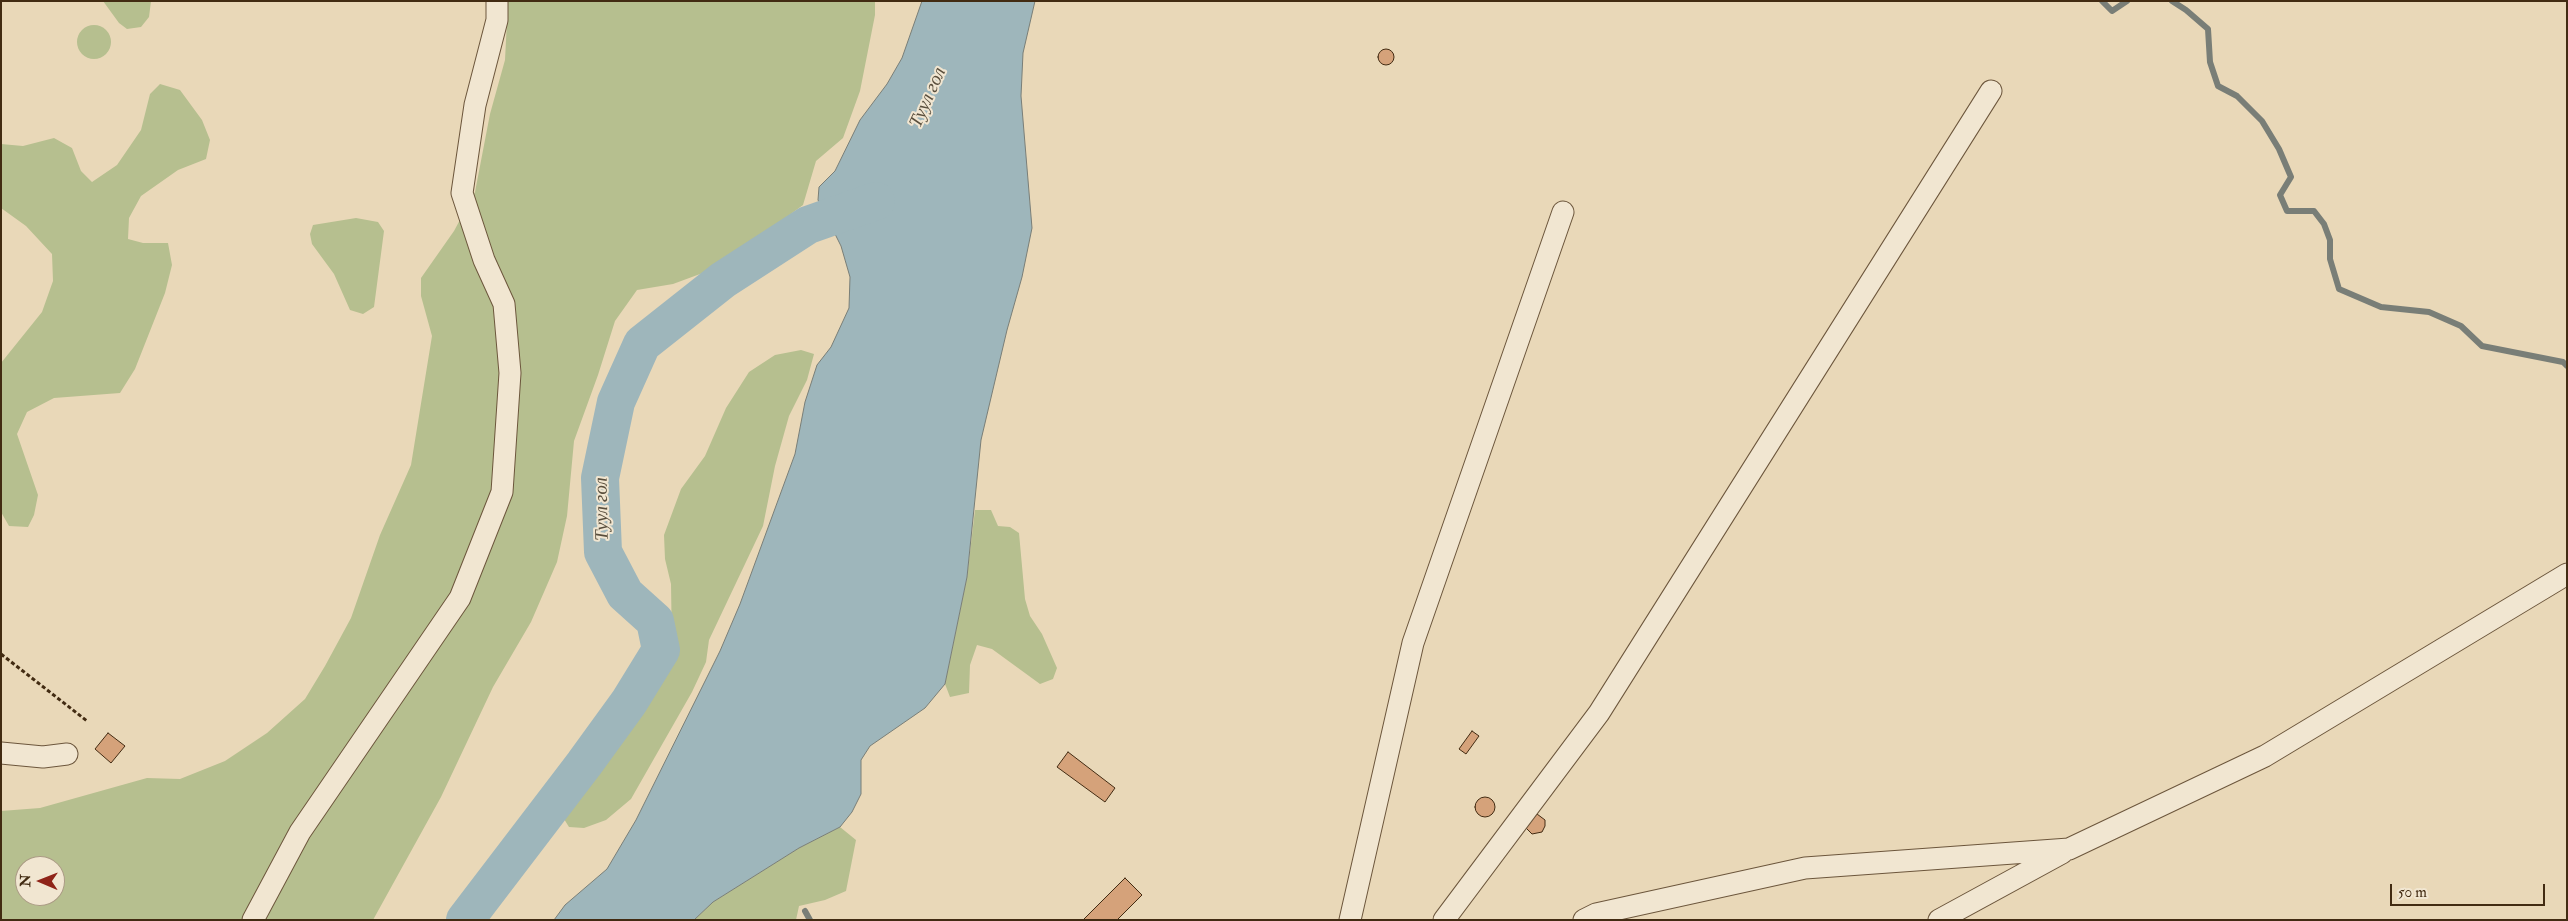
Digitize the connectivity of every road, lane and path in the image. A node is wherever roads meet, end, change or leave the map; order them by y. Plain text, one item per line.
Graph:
1 (497, 1) edge
2 (1991, 91) dead end
3 (1563, 212) dead end
4 (2567, 574) edge
5 (1, 654) edge
6 (87, 721) dead end
7 (1, 753) edge
8 (67, 754) dead end
9 (2069, 849) junction
10 (253, 920) edge
11 (1350, 920) edge
12 (1444, 920) edge
13 (1584, 920) edge
14 (1939, 920) edge

1 - 10 street
2 - 12 street
3 - 11 street
4 - 9 street
5 - 6 path
7 - 8 street
9 - 13 street
9 - 14 street

